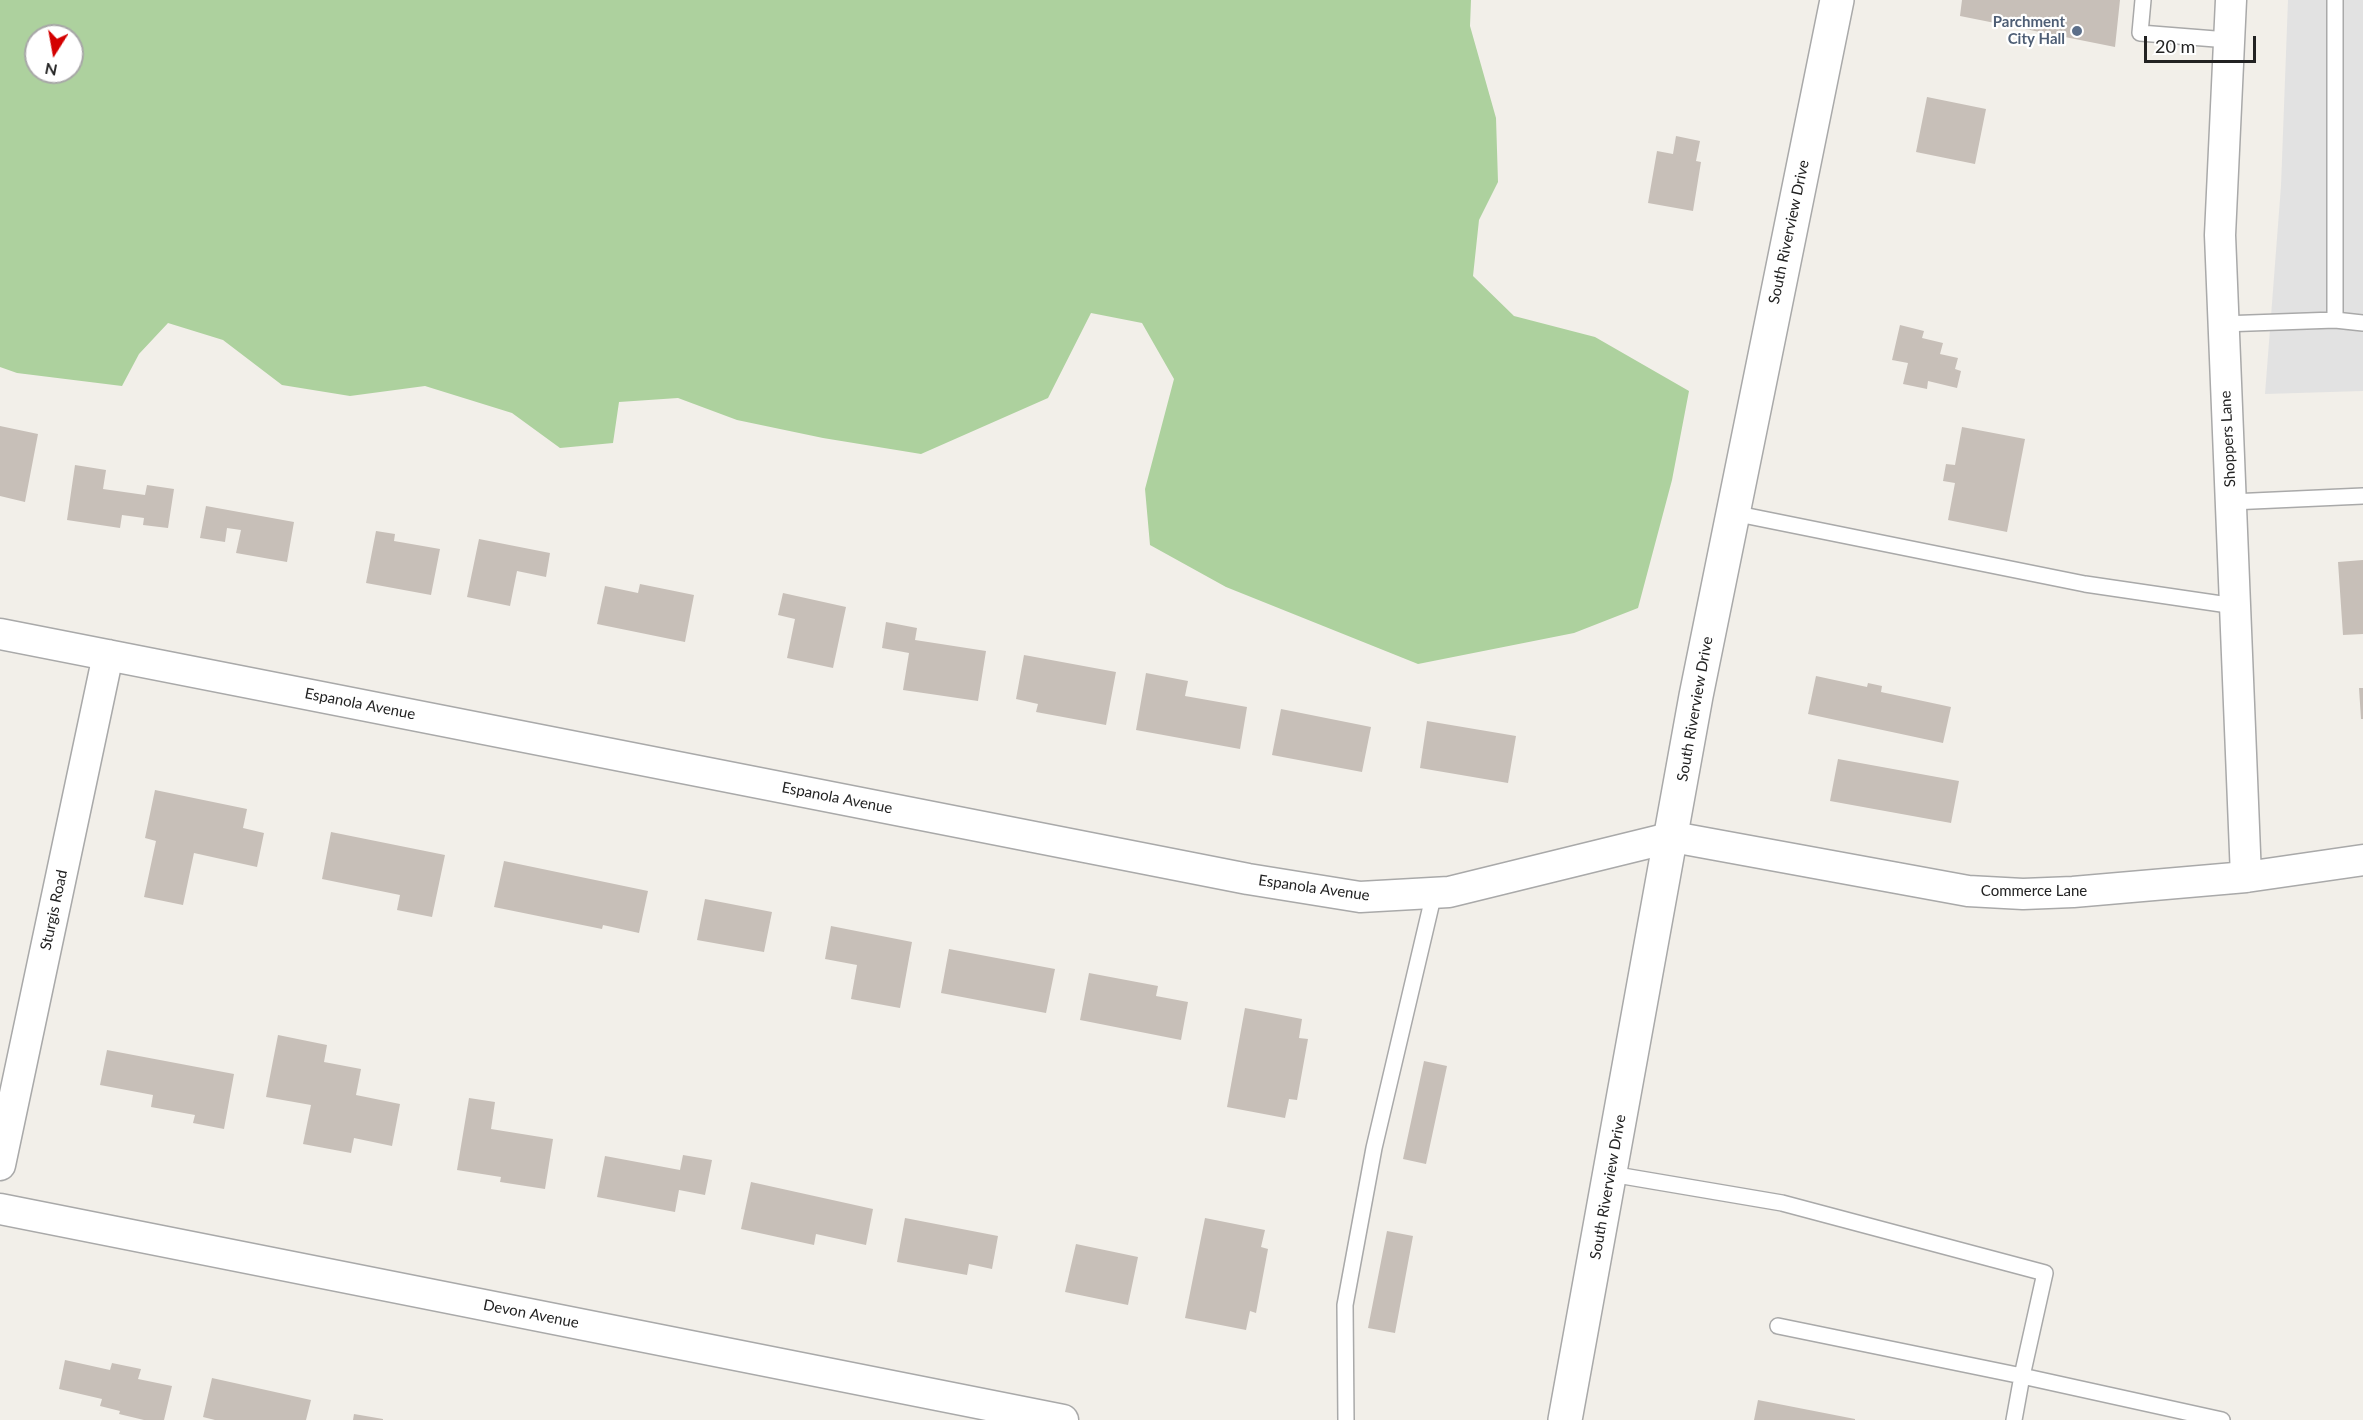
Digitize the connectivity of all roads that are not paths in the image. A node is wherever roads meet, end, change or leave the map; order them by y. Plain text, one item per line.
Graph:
1 (1837, 0) edge
2 (2143, 0) edge
3 (2231, 0) edge
4 (2335, 0) edge
5 (2228, 40) junction
6 (2335, 320) junction
7 (2363, 322) edge
8 (2222, 324) junction
9 (2363, 496) edge
10 (2230, 502) junction
11 (1733, 513) junction
12 (2235, 606) junction
13 (0, 634) edge
14 (108, 655) junction
15 (1673, 837) junction
16 (2363, 860) edge
17 (2246, 877) junction
18 (1434, 893) junction
19 (0, 1165) edge
20 (1611, 1174) junction
21 (0, 1209) edge
22 (1778, 1326) dead end
23 (2022, 1376) junction
24 (1063, 1420) edge
25 (1346, 1420) edge
26 (1566, 1420) edge
27 (2014, 1420) edge
28 (2222, 1420) edge

1 - 11 street, South Riverview Drive
2 - 5 lane
3 - 5 street, Shoppers Lane
4 - 6 lane
5 - 8 street, Shoppers Lane
6 - 7 lane
6 - 8 lane
8 - 10 street, Shoppers Lane
9 - 10 lane
10 - 12 street, Shoppers Lane
11 - 12 lane
11 - 15 street, South Riverview Drive
12 - 17 street, Shoppers Lane
13 - 14 street, Espanola Avenue
14 - 18 street, Espanola Avenue
14 - 19 street, Sturgis Road
15 - 17 street, Commerce Lane
15 - 18 street, Espanola Avenue
15 - 20 street, South Riverview Drive
16 - 17 street, Commerce Lane
18 - 25 lane
20 - 23 lane
20 - 26 street, South Riverview Drive
21 - 24 street, Devon Avenue
22 - 23 lane
23 - 27 lane
23 - 28 lane

